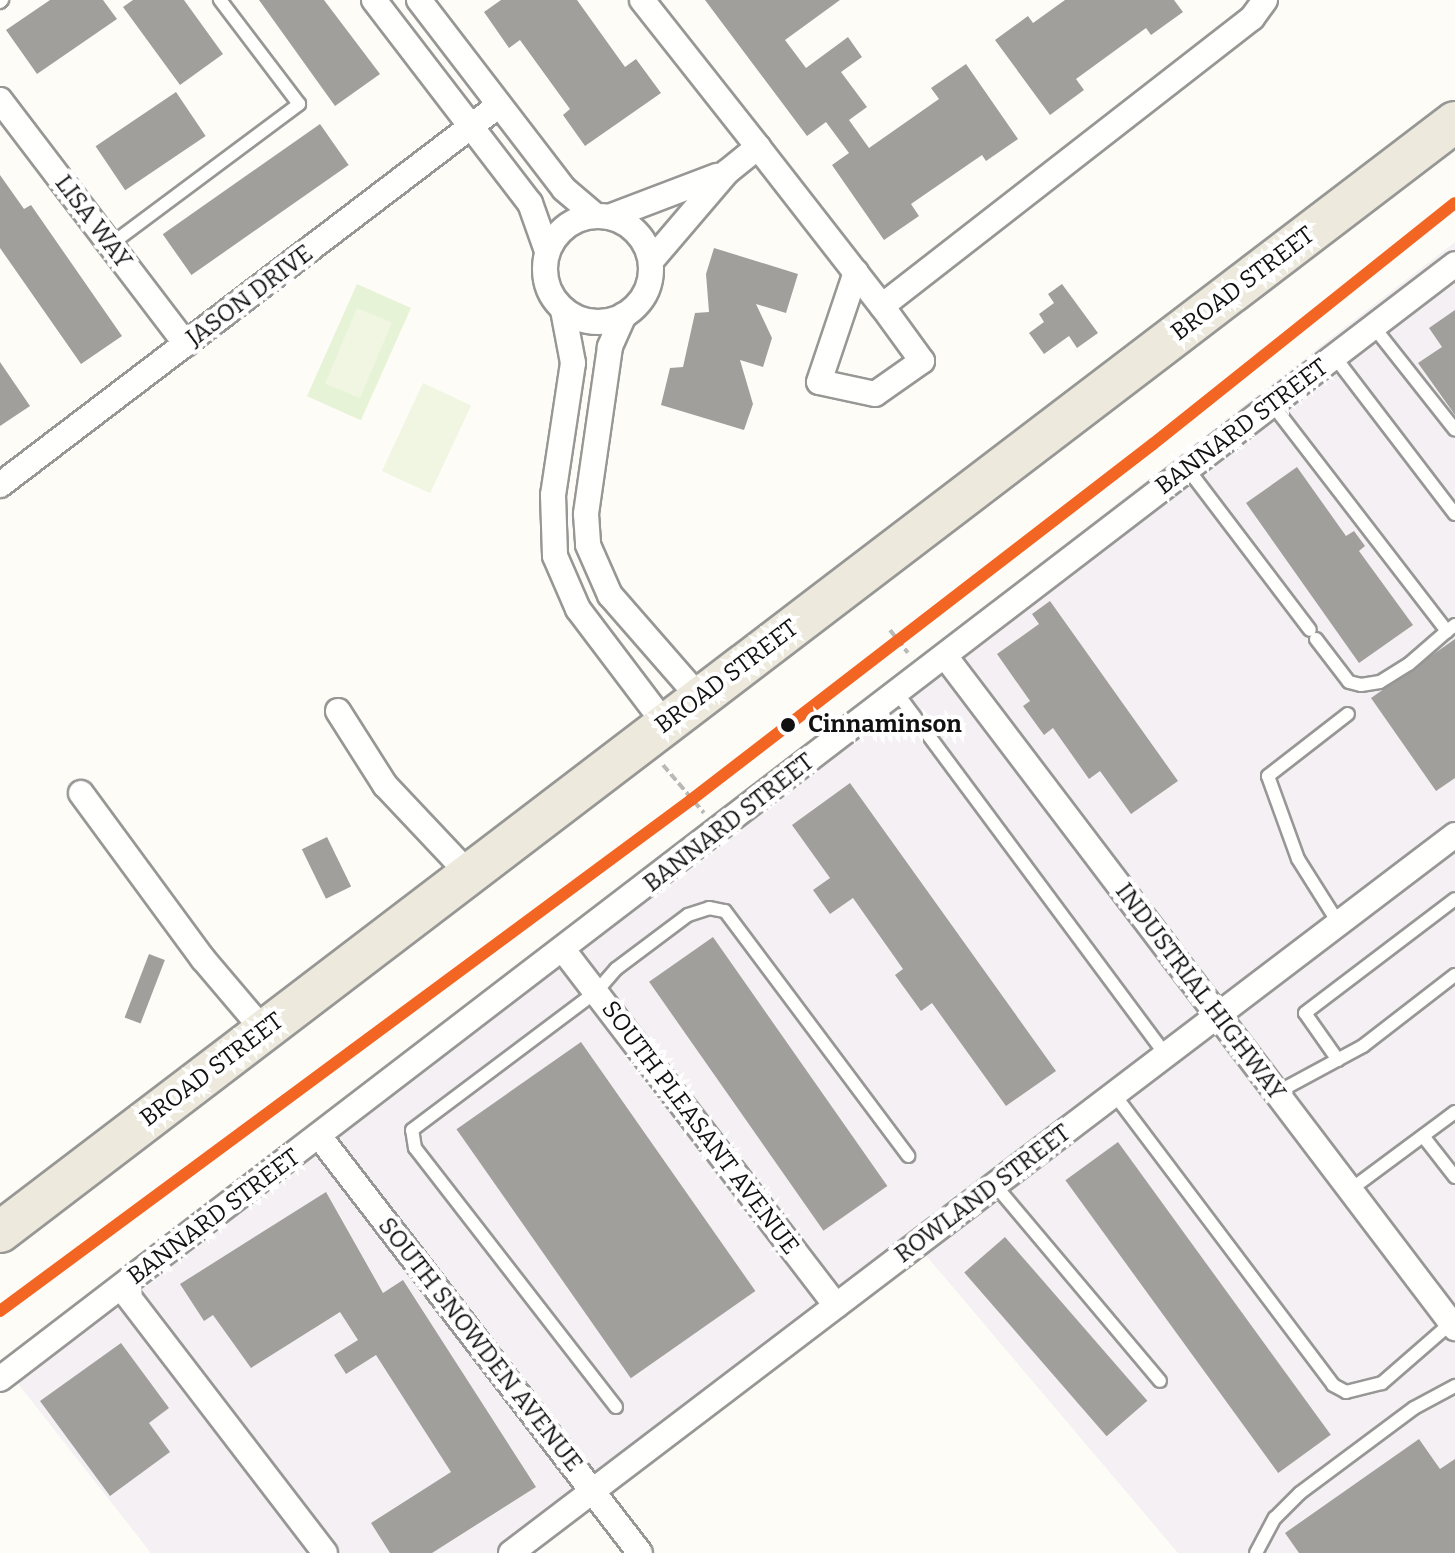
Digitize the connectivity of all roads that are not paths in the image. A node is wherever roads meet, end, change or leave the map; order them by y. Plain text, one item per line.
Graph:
1 (220, 0) edge
2 (374, 0) edge
3 (419, 0) edge
4 (1265, 0) edge
5 (644, 1) edge
6 (0, 100) edge
7 (499, 105) junction
8 (1455, 122) edge
9 (472, 127) junction
10 (758, 147) junction
11 (727, 172) junction
12 (602, 216) junction
13 (110, 245) junction
14 (547, 251) junction
15 (651, 261) junction
16 (1455, 264) edge
17 (856, 272) junction
18 (882, 306) junction
19 (563, 310) junction
20 (624, 315) junction
21 (1373, 326) junction
22 (186, 344) junction
23 (1334, 356) junction
24 (1272, 404) junction
25 (1455, 430) edge
26 (1187, 468) junction
27 (0, 485) edge
28 (1455, 514) edge
29 (596, 568) junction
30 (562, 577) junction
31 (1451, 628) edge
32 (945, 656) junction
33 (897, 693) junction
34 (700, 698) junction
35 (338, 711) dead end
36 (1348, 714) dead end
37 (665, 724) junction
38 (81, 793) dead end
39 (1455, 835) edge
40 (469, 874) junction
41 (1455, 899) edge
42 (1339, 924) junction
43 (564, 951) junction
44 (1455, 975) edge
45 (596, 992) junction
46 (1218, 1016) junction
47 (264, 1031) junction
48 (1166, 1055) junction
49 (1338, 1060) junction
50 (1276, 1093) junction
51 (1114, 1094) junction
52 (1455, 1112) edge
53 (319, 1136) junction
54 (1423, 1136) junction
55 (908, 1156) dead end
56 (1455, 1177) edge
57 (995, 1185) junction
58 (1350, 1190) junction
59 (0, 1232) edge
60 (121, 1287) junction
61 (836, 1306) junction
62 (1453, 1325) edge
63 (0, 1379) edge
64 (1160, 1381) dead end
65 (1455, 1386) edge
66 (616, 1407) dead end
67 (592, 1491) junction
68 (325, 1553) edge
69 (511, 1553) edge
70 (640, 1553) edge
71 (1256, 1553) edge

1 - 13 lane
2 - 9 street
3 - 7 street
4 - 18 street
5 - 10 street
6 - 13 street, LISA WAY
7 - 9 street, JASON DRIVE
7 - 12 street
8 - 34 main road, BROAD STREET
9 - 14 street
9 - 22 street, JASON DRIVE
10 - 11 street
10 - 17 street
11 - 12 street
11 - 15 street
12 - 14 street
12 - 15 street
13 - 22 street, LISA WAY
14 - 19 street
15 - 20 street
16 - 21 street, BANNARD STREET
17 - 18 street
17 - 18 street
19 - 20 street
19 - 30 street
20 - 29 street
21 - 23 street, BANNARD STREET
21 - 25 lane
22 - 27 street, JASON DRIVE
23 - 24 street, BANNARD STREET
23 - 28 lane
24 - 26 street, BANNARD STREET
24 - 31 lane
26 - 31 lane
26 - 32 street, BANNARD STREET
29 - 30 street
29 - 34 street
30 - 37 street
32 - 33 street, BANNARD STREET
32 - 46 street, INDUSTRIAL HIGHWAY
33 - 43 street, BANNARD STREET
33 - 48 lane
34 - 37 main road, BROAD STREET
35 - 40 street
36 - 42 lane
37 - 40 main road, BROAD STREET
38 - 47 street
39 - 42 street, ROWLAND STREET
40 - 47 main road, BROAD STREET
41 - 49 lane
42 - 46 street, ROWLAND STREET
43 - 45 street, SOUTH PLEASANT AVENUE
43 - 53 street, BANNARD STREET
44 - 49 lane
45 - 55 lane
45 - 61 street, SOUTH PLEASANT AVENUE
45 - 66 lane
46 - 48 street, ROWLAND STREET
46 - 50 street, INDUSTRIAL HIGHWAY
47 - 59 main road, BROAD STREET
48 - 51 street, ROWLAND STREET
49 - 50 lane
50 - 58 street, INDUSTRIAL HIGHWAY
51 - 57 street, ROWLAND STREET
51 - 62 lane
52 - 54 lane
53 - 60 street, BANNARD STREET
53 - 67 street, SOUTH SNOWDEN AVENUE
54 - 56 lane
54 - 58 lane
57 - 61 street, ROWLAND STREET
57 - 64 lane
58 - 62 street, INDUSTRIAL HIGHWAY
60 - 63 street, BANNARD STREET
60 - 68 street
61 - 67 street, ROWLAND STREET
65 - 71 lane
67 - 69 street, ROWLAND STREET
67 - 70 street, SOUTH SNOWDEN AVENUE

